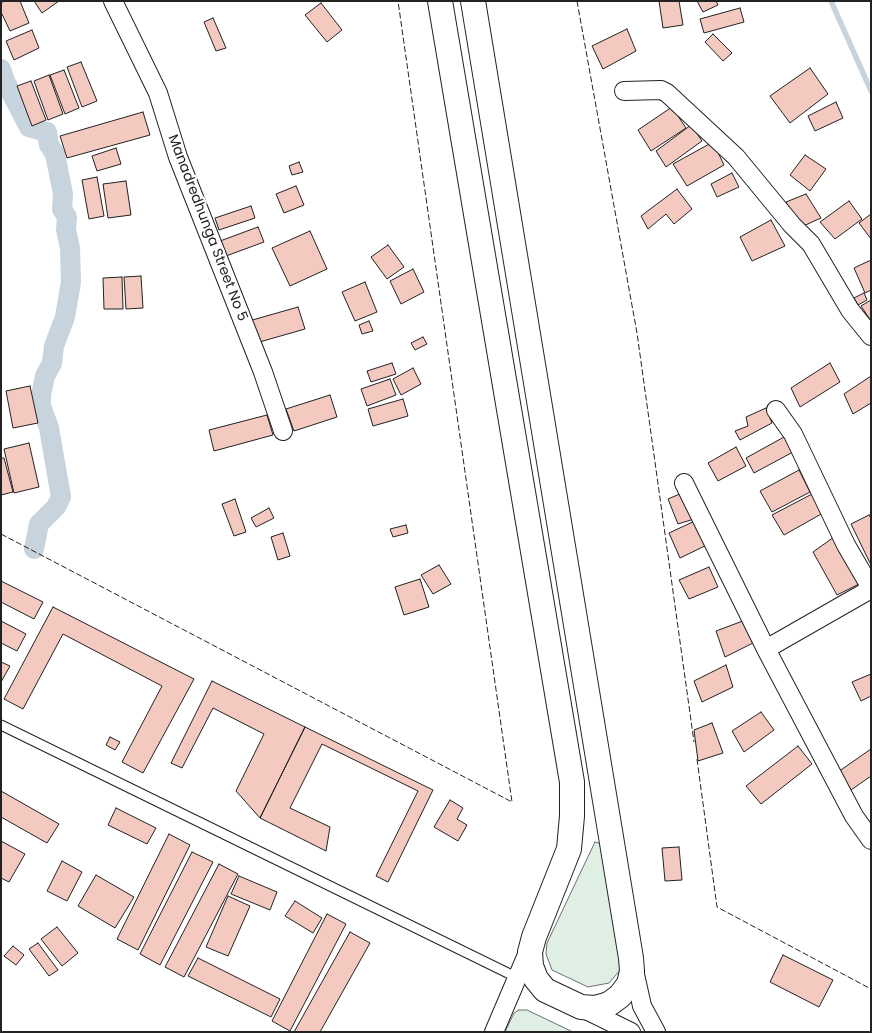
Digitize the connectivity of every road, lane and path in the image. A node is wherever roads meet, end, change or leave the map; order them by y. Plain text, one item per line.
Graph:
1 (113, 1) edge
2 (440, 1) edge
3 (474, 1) edge
4 (624, 91) dead end
5 (871, 336) edge
6 (776, 410) dead end
7 (283, 431) dead end
8 (684, 483) dead end
9 (871, 588) edge
10 (766, 649) junction
11 (1, 726) edge
12 (871, 840) edge
13 (534, 937) junction
14 (632, 958) junction
15 (518, 978) junction
16 (562, 999) junction
17 (494, 1032) edge
18 (631, 1032) edge
19 (656, 1032) edge

1 - 7 street, Manadredhunga Street No 5
2 - 13 street
3 - 14 street
4 - 5 street
6 - 9 street
8 - 10 street
9 - 10 street
10 - 12 street
11 - 15 lane
13 - 15 street
13 - 16 street
14 - 16 street
14 - 19 street
15 - 16 street
15 - 17 street
16 - 18 street

